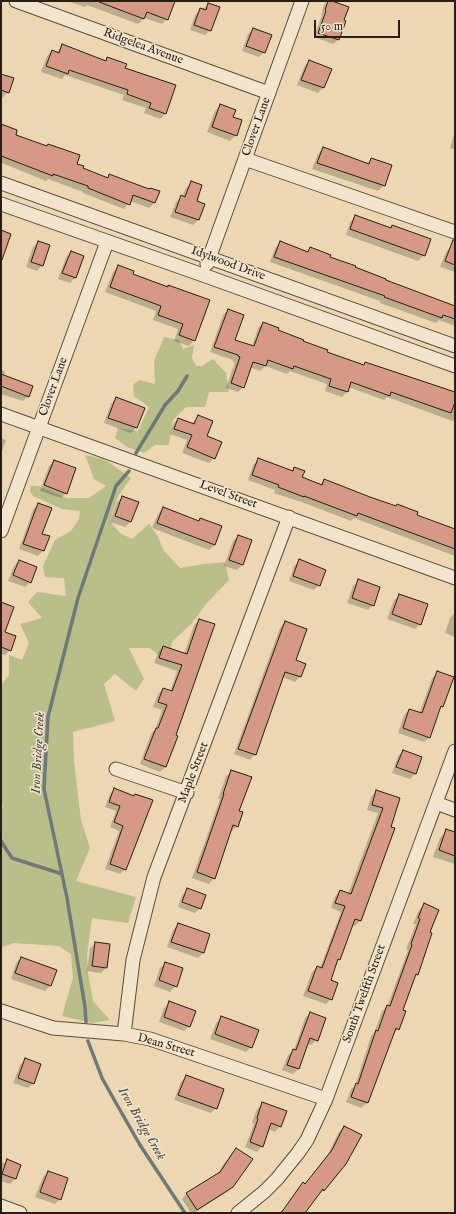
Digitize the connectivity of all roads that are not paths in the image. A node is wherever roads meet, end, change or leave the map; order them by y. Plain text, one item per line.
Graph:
1 (16, 1) edge
2 (302, 1) edge
3 (269, 93) junction
4 (245, 159) junction
5 (1, 183) edge
6 (1, 204) edge
7 (455, 232) edge
8 (107, 242) junction
9 (209, 258) junction
10 (203, 275) junction
11 (455, 346) edge
12 (455, 366) edge
13 (1, 414) edge
14 (40, 428) junction
15 (289, 517) junction
16 (1, 531) edge
17 (455, 578) edge
18 (455, 751) edge
19 (116, 769) dead end
20 (187, 793) junction
21 (436, 803) junction
22 (455, 810) edge
23 (1, 1011) edge
24 (124, 1034) junction
25 (326, 1099) junction
26 (1, 1206) edge
27 (20, 1213) edge
28 (238, 1213) edge

1 - 3 street, Ridgelea Avenue
2 - 3 street, Clover Lane
3 - 4 street, Clover Lane
4 - 7 street
4 - 9 street, Clover Lane
5 - 9 street, Idylwood Drive
6 - 8 street, Idylwood Drive
8 - 10 street, Idylwood Drive
8 - 14 street, Clover Lane
9 - 10 street, Clover Lane
9 - 11 street, Idylwood Drive
10 - 12 street, Idylwood Drive
13 - 14 street, Level Street
14 - 15 street, Level Street
14 - 16 street, Clover Lane
15 - 17 street, Level Street
15 - 20 street, Maple Street
18 - 21 street, South Twelfth Street
19 - 20 street
20 - 24 street, Maple Street
21 - 22 street
21 - 25 street, South Twelfth Street
23 - 24 street, Dean Street
24 - 25 street, Dean Street
25 - 28 street, South Twelfth Street
26 - 27 street

